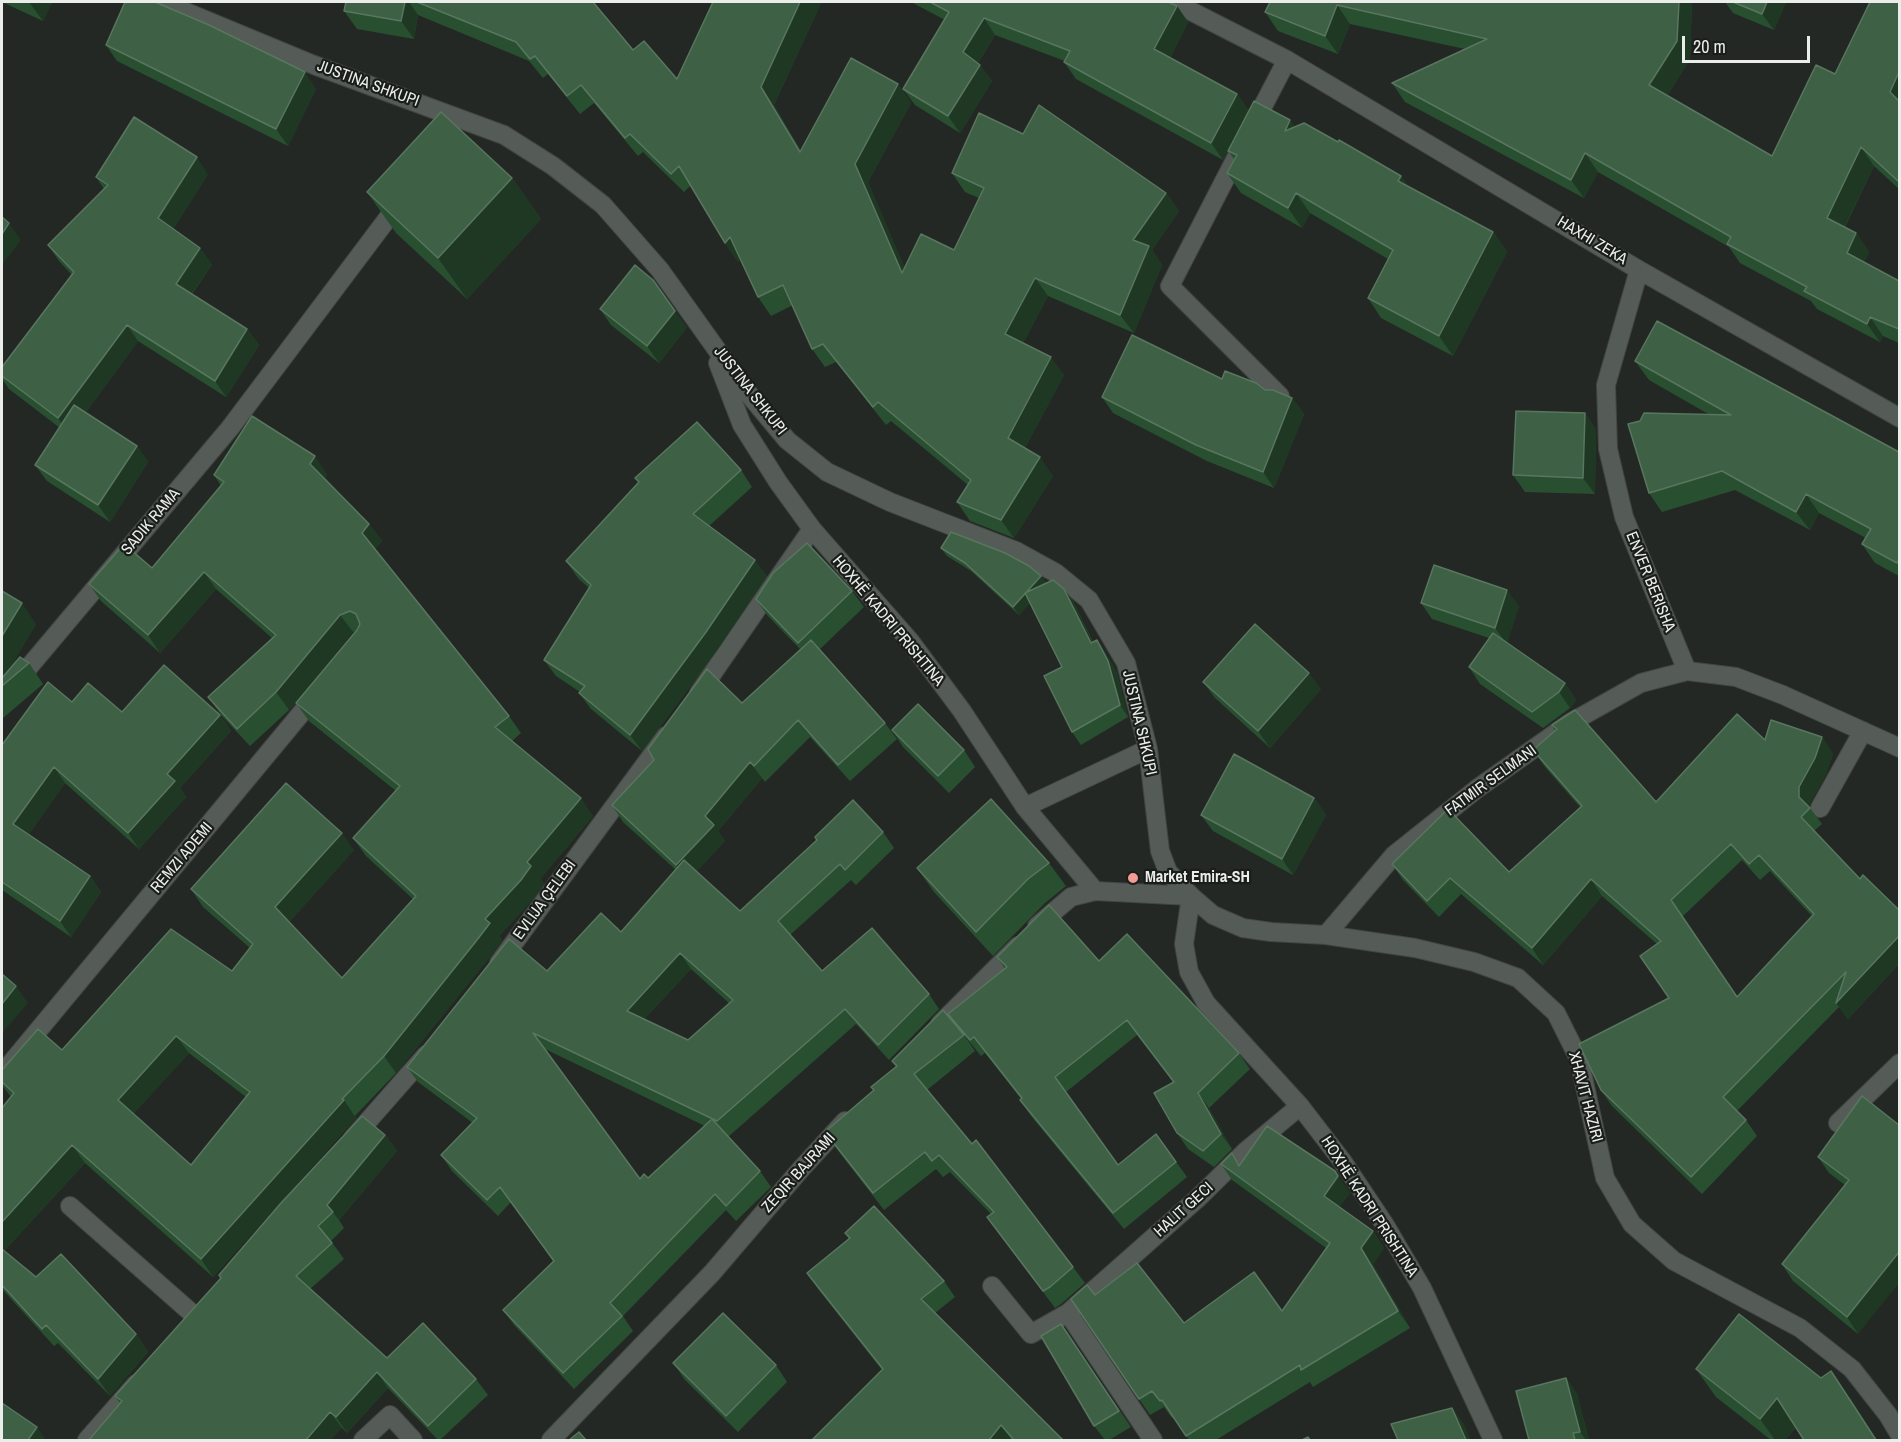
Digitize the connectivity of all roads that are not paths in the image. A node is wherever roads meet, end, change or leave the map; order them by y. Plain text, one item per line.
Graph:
1 (162, 2) edge
2 (1173, 2) edge
3 (1287, 60) junction
4 (463, 118) junction
5 (449, 137) edge
6 (414, 184) edge
7 (1639, 270) junction
8 (707, 336) junction
9 (1280, 396) edge
10 (1899, 418) edge
11 (812, 529) junction
12 (1687, 671) junction
13 (333, 676) edge
14 (2, 699) edge
15 (1863, 731) junction
16 (1899, 748) edge
17 (1148, 749) junction
18 (1025, 807) junction
19 (1820, 808) dead end
20 (1095, 891) junction
21 (1191, 896) junction
22 (1326, 935) junction
23 (490, 974) edge
24 (440, 1037) edge
25 (927, 1037) edge
26 (1899, 1063) edge
27 (2, 1074) edge
28 (1300, 1106) junction
29 (855, 1112) edge
30 (1838, 1123) dead end
31 (340, 1151) edge
32 (70, 1206) dead end
33 (992, 1286) dead end
34 (209, 1299) edge
35 (1068, 1313) junction
36 (195, 1316) junction
37 (180, 1333) edge
38 (151, 1367) edge
39 (1899, 1436) edge
40 (87, 1440) edge
41 (363, 1440) edge
42 (413, 1440) edge
43 (551, 1440) edge
44 (1153, 1440) edge
45 (1493, 1440) edge

1 - 4 street, JUSTINA SHKUPI
2 - 3 street, HAXHI ZEKA
3 - 7 street, HAXHI ZEKA
3 - 9 street
4 - 5 street
4 - 8 street, JUSTINA SHKUPI
6 - 14 street, SADIK RAMA
7 - 10 street, HAXHI ZEKA
7 - 12 street, ENVER BERISHA
8 - 11 street, HOXHË KADRI PRISHTINA
8 - 17 street, JUSTINA SHKUPI
11 - 18 street, HOXHË KADRI PRISHTINA
11 - 23 street, EVLIJA ÇELEBI
12 - 15 street
12 - 22 street, FATMIR SELMANI
13 - 27 street, REMZI ADEMI
15 - 16 street
15 - 19 street
17 - 18 street
17 - 21 street, JUSTINA SHKUPI
18 - 20 street, HOXHË KADRI PRISHTINA
20 - 21 street
20 - 25 street
21 - 22 street, XHAVIT HAZIRI
21 - 28 street, HOXHË KADRI PRISHTINA
22 - 39 street, XHAVIT HAZIRI
24 - 31 street
26 - 30 street
28 - 35 street, HALIT GECI
28 - 45 street, HOXHË KADRI PRISHTINA
29 - 43 street, ZEQIR BAJRAMI
32 - 36 street
33 - 35 street, HALIT GECI
34 - 36 street
35 - 44 street
36 - 37 street
38 - 40 street
41 - 42 street

